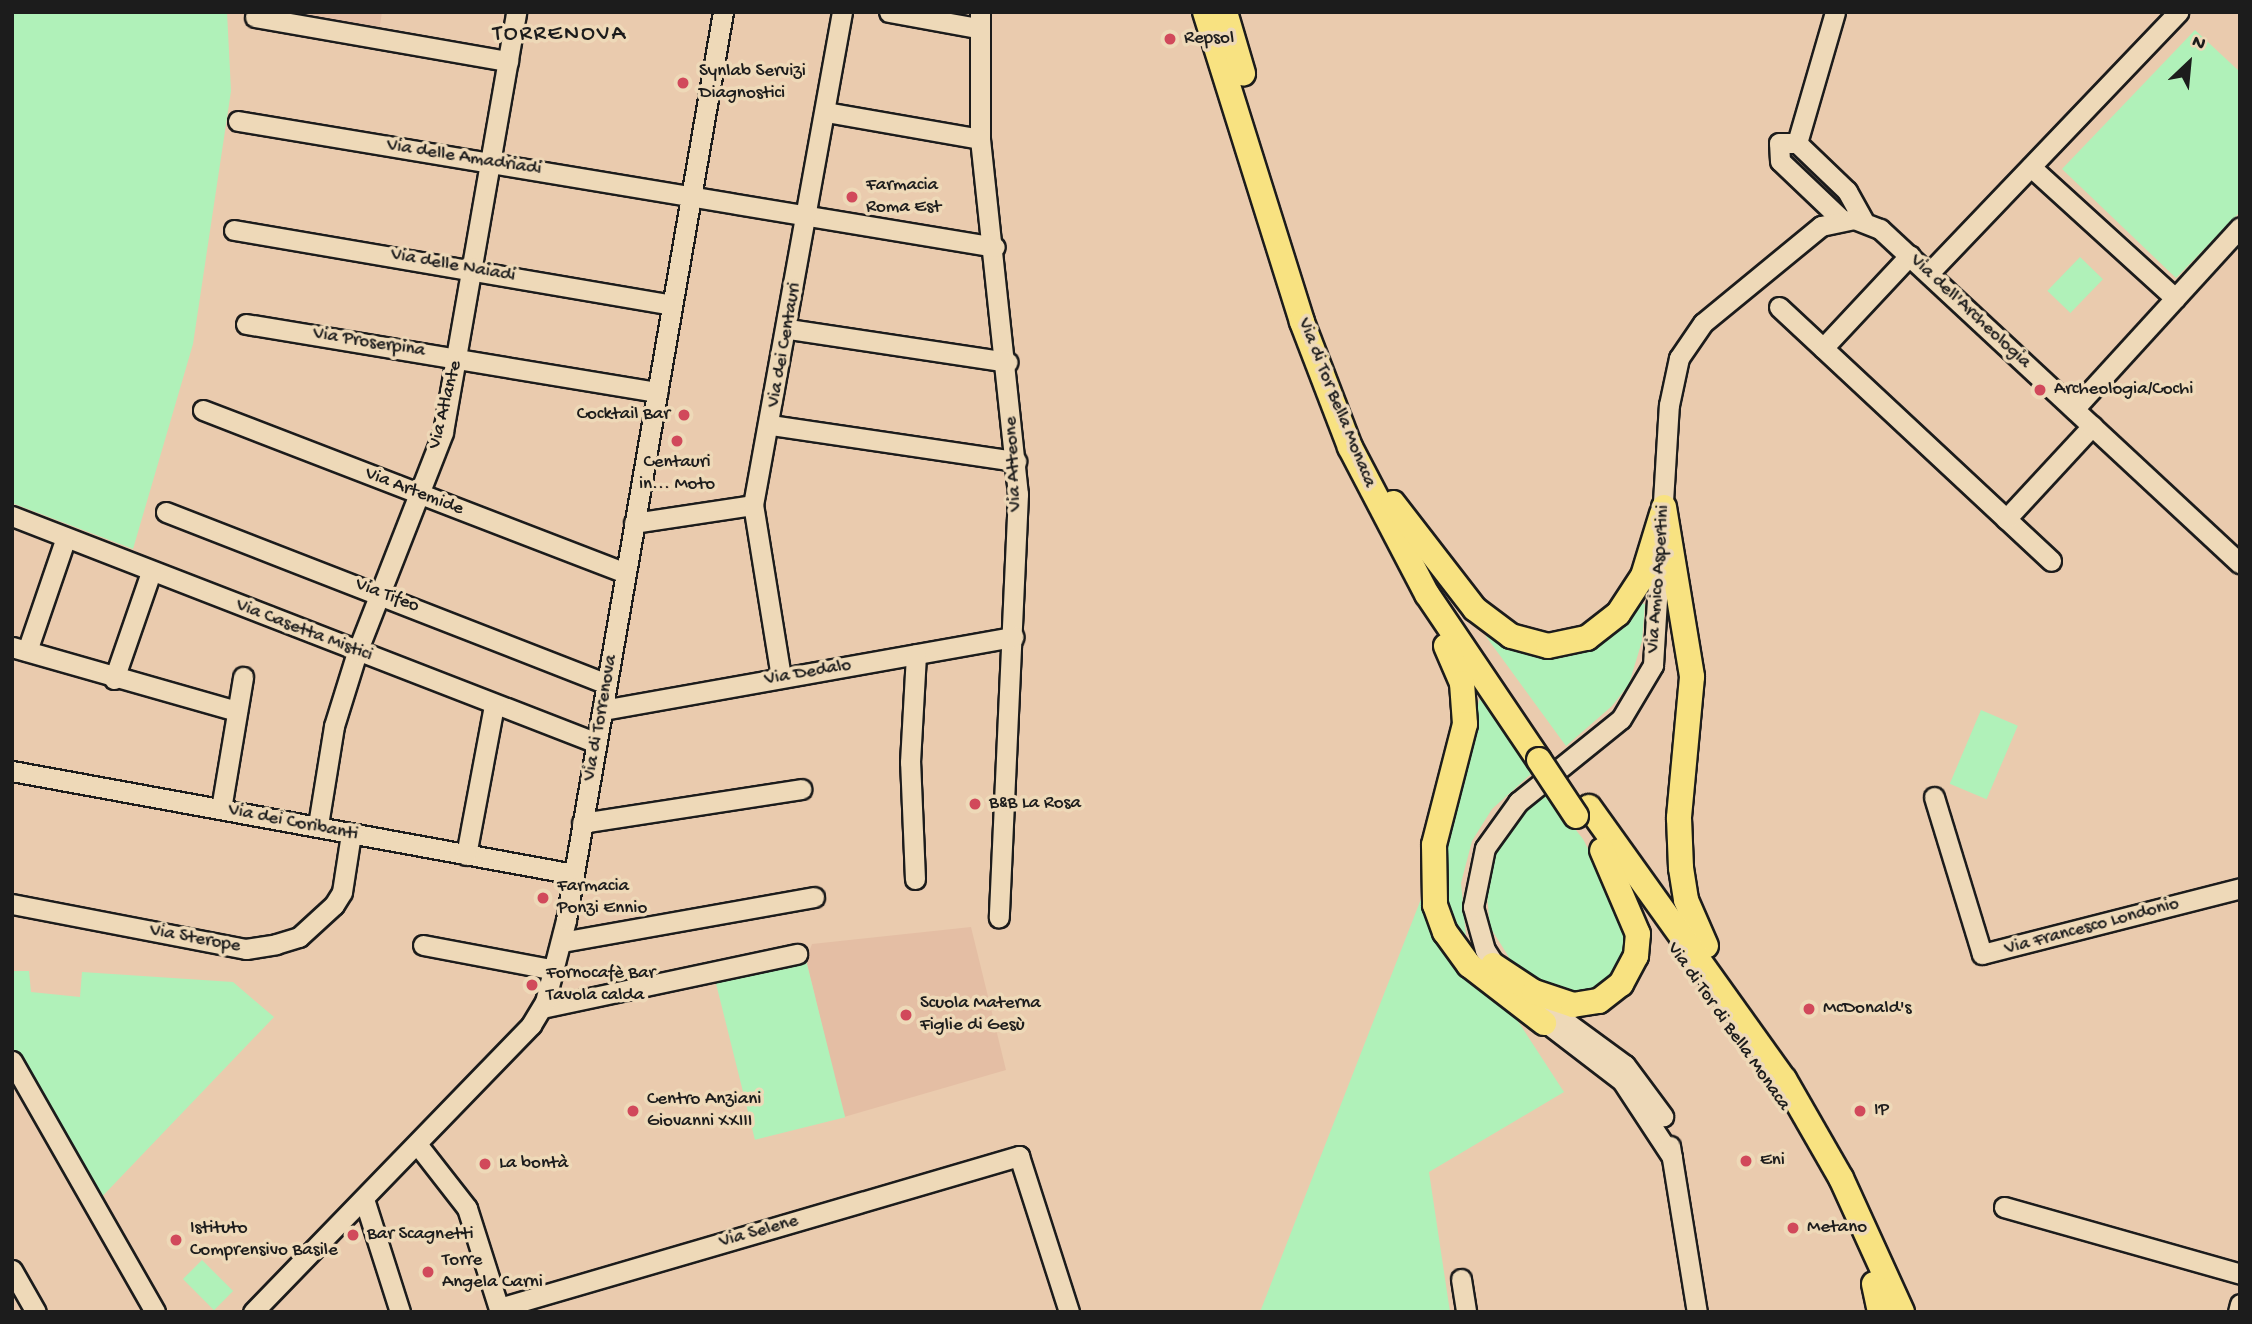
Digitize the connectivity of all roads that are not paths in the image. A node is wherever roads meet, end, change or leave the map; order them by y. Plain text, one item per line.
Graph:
1 (516, 12) edge
2 (723, 12) edge
3 (842, 12) edge
4 (889, 12) edge
5 (1205, 12) edge
6 (1225, 12) edge
7 (1835, 12) edge
8 (2178, 12) edge
9 (255, 17) dead end
10 (978, 20) edge
11 (508, 61) junction
12 (826, 113) junction
13 (238, 121) dead end
14 (980, 139) junction
15 (1797, 143) junction
16 (490, 163) junction
17 (2031, 167) junction
18 (691, 196) junction
19 (808, 215) junction
20 (1841, 219) junction
21 (1863, 220) junction
22 (2240, 227) edge
23 (234, 230) dead end
24 (995, 247) junction
25 (1910, 255) junction
26 (471, 269) junction
27 (1928, 273) junction
28 (2175, 298) junction
29 (671, 305) junction
30 (1779, 307) dead end
31 (246, 324) dead end
32 (789, 330) junction
33 (1823, 348) junction
34 (458, 356) junction
35 (1007, 362) junction
36 (657, 392) junction
37 (2074, 409) junction
38 (203, 410) dead end
39 (771, 425) junction
40 (2092, 426) junction
41 (1016, 461) junction
42 (419, 494) junction
43 (1393, 503) junction
44 (753, 505) junction
45 (1664, 507) junction
46 (166, 512) dead end
47 (12, 516) edge
48 (2006, 519) junction
49 (634, 523) junction
50 (66, 537) junction
51 (2051, 561) dead end
52 (2240, 563) edge
53 (151, 572) junction
54 (625, 573) junction
55 (378, 593) junction
56 (1432, 602) junction
57 (1014, 637) junction
58 (20, 649) edge
59 (357, 652) junction
60 (916, 654) junction
61 (243, 677) dead end
62 (781, 677) junction
63 (114, 679) junction
64 (607, 684) junction
65 (494, 706) junction
66 (603, 710) junction
67 (237, 711) junction
68 (597, 743) junction
69 (1546, 757) junction
70 (12, 771) edge
71 (801, 789) dead end
72 (1934, 797) dead end
73 (221, 809) junction
74 (1582, 811) junction
75 (582, 823) junction
76 (318, 825) junction
77 (351, 834) junction
78 (1602, 850) junction
79 (466, 855) junction
80 (574, 874) junction
81 (915, 879) dead end
82 (2240, 888) edge
83 (814, 897) dead end
84 (12, 904) edge
85 (999, 918) dead end
86 (562, 942) junction
87 (423, 945) dead end
88 (797, 954) dead end
89 (1493, 965) junction
90 (555, 971) junction
91 (542, 1008) junction
92 (1745, 1019) junction
93 (1544, 1023) junction
94 (12, 1061) edge
95 (417, 1144) junction
96 (1672, 1157) junction
97 (364, 1199) junction
98 (2004, 1207) dead end
99 (12, 1270) edge
100 (2240, 1274) edge
101 (1461, 1279) dead end
102 (1880, 1280) junction
103 (2240, 1304) edge
104 (500, 1310) edge
105 (36, 1312) edge
106 (155, 1312) edge
107 (253, 1312) edge
108 (400, 1312) edge
109 (1069, 1312) edge
110 (1466, 1312) edge
111 (1697, 1312) edge
112 (1880, 1312) edge
113 (1885, 1312) edge
114 (1902, 1312) edge
115 (1910, 1312) edge
116 (2238, 1312) edge

1 - 11 street, Via Atlante
2 - 18 street, Via di Torrenova
3 - 12 street, Via dei Centauri
4 - 10 street
5 - 56 main road, Via di Tor Bella Monaca
6 - 43 main road, Via di Tor Bella Monaca
7 - 15 street
8 - 17 street
9 - 11 street
10 - 14 street, Via Atteone
11 - 16 street, Via Atlante
12 - 14 street
12 - 19 street, Via dei Centauri
13 - 16 street, Via delle Amadriadi
14 - 24 street, Via Atteone
15 - 20 street
15 - 21 street, Via dell'Archeologia
16 - 18 street, Via delle Amadriadi
16 - 26 street, Via Atlante
17 - 27 street
17 - 28 street
18 - 19 street, Via delle Amadriadi
18 - 29 street, Via di Torrenova
19 - 24 street, Via delle Amadriadi
19 - 32 street, Via dei Centauri
20 - 21 street, Via Amico Aspertini
20 - 45 street, Via Amico Aspertini
21 - 25 street, Via dell'Archeologia
22 - 28 street
23 - 26 street, Via delle Naiadi
24 - 35 street, Via Atteone
25 - 27 street, Via dell'Archeologia
25 - 33 street
26 - 29 street, Via delle Naiadi
26 - 34 street, Via Atlante
27 - 37 street, Via dell'Archeologia
28 - 37 street
29 - 36 street, Via di Torrenova
30 - 33 street
31 - 34 street, Via Proserpina
32 - 35 street
32 - 39 street, Via dei Centauri
33 - 48 street
34 - 36 street, Via Proserpina
34 - 42 street, Via Atlante
35 - 41 street, Via Atteone
36 - 49 street, Via di Torrenova
37 - 40 street, Via dell'Archeologia
38 - 42 street, Via Artemide
39 - 41 street
39 - 44 street, Via dei Centauri
40 - 48 street
40 - 52 street, Via dell'Archeologia
41 - 57 street, Via Atteone
42 - 54 street, Via Artemide
42 - 55 street, Via Atlante
43 - 45 main road
43 - 69 main road, Via di Tor Bella Monaca
44 - 49 street
44 - 62 street, Via dei Centauri
45 - 89 street, Via Amico Aspertini
45 - 92 main road
46 - 55 street, Via Tifeo
47 - 50 street, Via Casetta Mistici
48 - 51 street
49 - 54 street, Via di Torrenova
50 - 53 street, Via Casetta Mistici
50 - 58 street
53 - 59 street, Via Casetta Mistici
53 - 63 street
54 - 64 street, Via di Torrenova
55 - 59 street, Via Atlante
55 - 64 street, Via Tifeo
56 - 69 main road, Via di Tor Bella Monaca
56 - 93 main road
57 - 60 street, Via Dedalo
57 - 85 street, Via Atteone
58 - 63 street
59 - 65 street, Via Casetta Mistici
59 - 76 street, Via Atlante
60 - 62 street, Via Dedalo
60 - 81 street
61 - 67 street
62 - 66 street, Via Dedalo
63 - 67 street
64 - 66 street, Via di Torrenova
65 - 68 street, Via Casetta Mistici
65 - 79 street
66 - 68 street, Via di Torrenova
67 - 73 street
68 - 75 street, Via di Torrenova
69 - 74 main road, Via di Tor di Bella Monaca
70 - 73 street, Via dei Coribanti
71 - 75 street
72 - 82 street, Via Francesco Londonio
73 - 76 street, Via dei Coribanti
74 - 78 main road, Via di Tor di Bella Monaca
74 - 92 main road
75 - 80 street, Via di Torrenova
76 - 77 street, Via dei Coribanti
77 - 79 street, Via dei Coribanti
77 - 84 street, Via Sterope
78 - 89 main road
78 - 102 main road, Via di Tor di Bella Monaca
79 - 80 street, Via dei Coribanti
80 - 86 street, Via di Torrenova
83 - 86 street
86 - 90 street, Via di Torrenova
87 - 90 street
88 - 91 street
89 - 93 street, Via Amico Aspertini
89 - 96 street, Via Amico Aspertini
90 - 91 street, Via di Torrenova
91 - 95 street, Via di Torrenova
92 - 102 main road
93 - 96 street, Via Amico Aspertini
94 - 106 street
95 - 97 street, Via di Torrenova
95 - 104 street
96 - 111 street, Via Amico Aspertini
97 - 107 street, Via di Torrenova
97 - 108 street
98 - 100 street
99 - 105 street
101 - 110 street
102 - 112 main road
102 - 113 main road, Via di Tor di Bella Monaca
102 - 114 main road
102 - 115 main road
103 - 116 street
104 - 109 street, Via Selene

